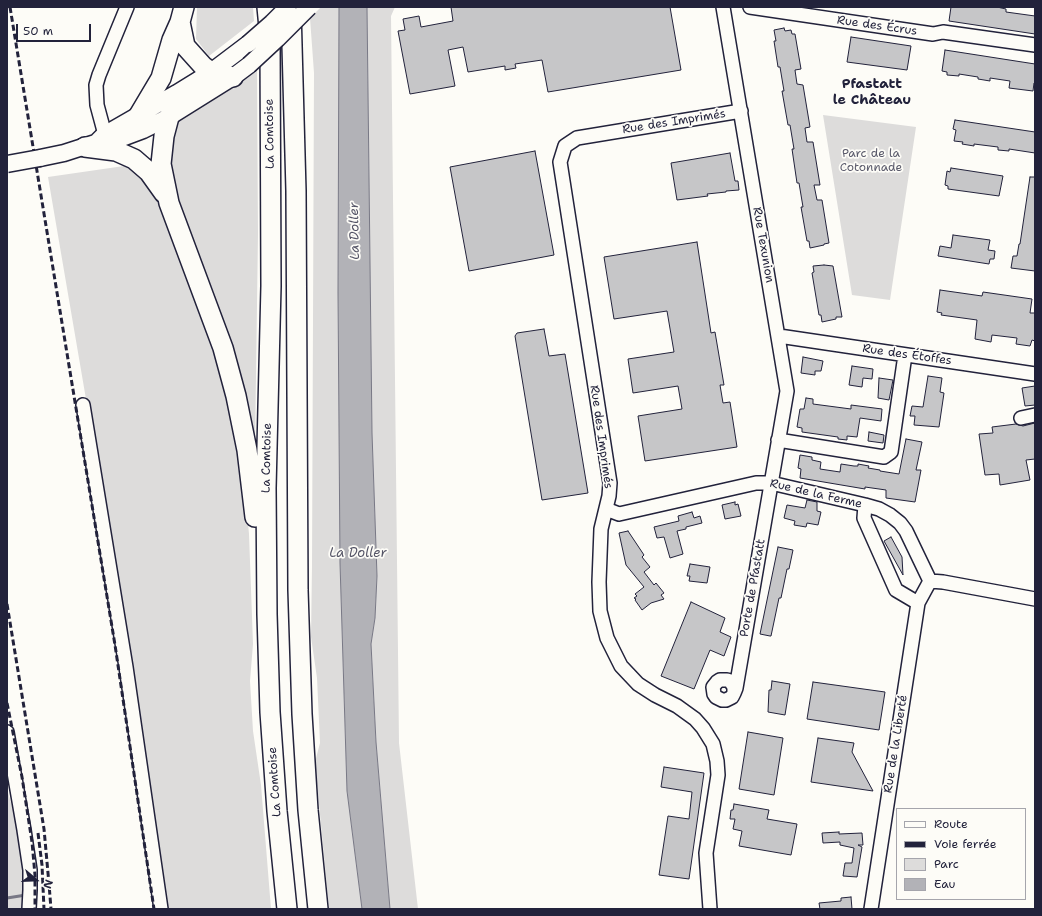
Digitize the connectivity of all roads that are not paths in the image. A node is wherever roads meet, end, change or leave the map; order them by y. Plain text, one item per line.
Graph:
1 (127, 7) edge
2 (267, 7) edge
3 (288, 7) edge
4 (291, 7) edge
5 (309, 7) edge
6 (723, 7) edge
7 (750, 7) edge
8 (182, 14) edge
9 (933, 34) junction
10 (1035, 45) edge
11 (1035, 53) edge
12 (211, 72) junction
13 (233, 77) junction
14 (741, 111) junction
15 (139, 115) junction
16 (169, 117) junction
17 (95, 140) junction
18 (7, 164) edge
19 (169, 202) junction
20 (779, 336) junction
21 (905, 355) junction
22 (1035, 374) edge
23 (83, 405) dead end
24 (1035, 415) edge
25 (1021, 418) dead end
26 (778, 440) junction
27 (772, 483) junction
28 (865, 505) junction
29 (606, 509) junction
30 (936, 581) junction
31 (1035, 598) edge
32 (918, 603) junction
33 (267, 614) junction
34 (734, 693) dead end
35 (7, 732) edge
36 (29, 909) edge
37 (161, 909) edge
38 (287, 909) edge
39 (318, 909) edge
40 (710, 909) edge
41 (871, 909) edge

1 - 17 street
2 - 33 highway, La Comtoise
3 - 12 main road, bridge
4 - 39 highway, La Comtoise
5 - 13 main road, bridge
6 - 14 street, Rue Texunion
7 - 9 street, Rue des Écrus
8 - 12 highway
8 - 15 highway
9 - 10 street, Rue des Écrus
9 - 11 street, Rue des Écrus
12 - 13 highway
12 - 15 main road
12 - 16 highway
13 - 16 main road
14 - 20 street, Rue Texunion
14 - 29 street, Rue des Imprimés
15 - 17 main road
16 - 17 main road
16 - 19 highway
17 - 18 main road, bridge
17 - 19 highway
19 - 33 highway
20 - 21 street, Rue des Étoffes
20 - 26 street, Rue Texunion
21 - 22 street, Rue des Étoffes
21 - 26 street
23 - 37 street
24 - 25 street
26 - 27 street, Rue Texunion
27 - 28 street, Rue de la Ferme
27 - 29 street, Rue de la Ferme
27 - 34 street, Porte de Pfastatt
28 - 30 street, Rue de la Ferme
28 - 32 street
29 - 40 street, Rue des Imprimés
30 - 31 street
30 - 32 street, Rue de la Liberté
32 - 41 street, Rue de la Liberté
33 - 38 highway, La Comtoise
35 - 36 street

